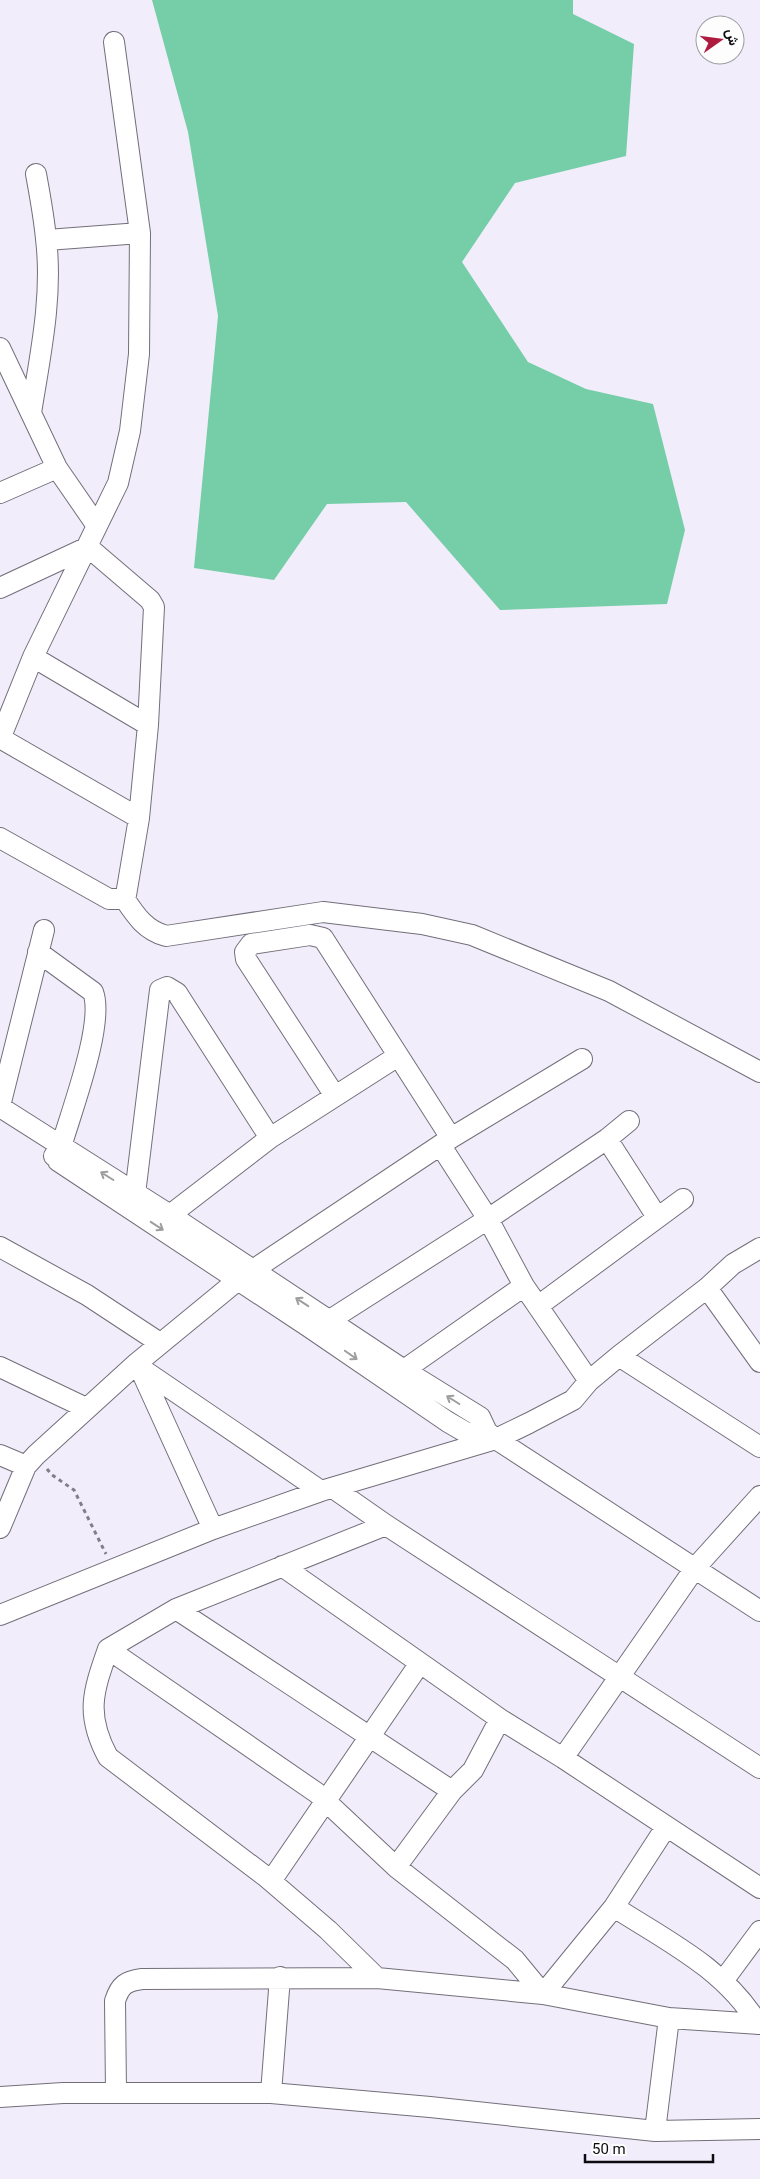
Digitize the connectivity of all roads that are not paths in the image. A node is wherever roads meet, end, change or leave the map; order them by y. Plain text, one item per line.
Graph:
1 (114, 42) dead end
2 (36, 174) dead end
3 (140, 233) junction
4 (47, 240) junction
5 (0, 348) edge
6 (31, 413) junction
7 (57, 468) junction
8 (0, 493) edge
9 (97, 526) junction
10 (88, 547) junction
11 (0, 588) edge
12 (33, 657) junction
13 (148, 725) junction
14 (1, 733) edge
15 (139, 818) junction
16 (0, 838) edge
17 (124, 898) junction
18 (44, 930) dead end
19 (38, 952) junction
20 (398, 1056) junction
21 (582, 1059) dead end
22 (760, 1072) edge
23 (335, 1096) junction
24 (0, 1107) edge
25 (629, 1121) dead end
26 (0, 1122) edge
27 (270, 1138) junction
28 (607, 1139) junction
29 (446, 1142) junction
30 (57, 1152) junction
31 (135, 1194) junction
32 (683, 1199) dead end
33 (170, 1216) junction
34 (656, 1217) junction
35 (488, 1219) junction
36 (0, 1247) edge
37 (760, 1248) edge
38 (245, 1275) junction
39 (524, 1286) junction
40 (707, 1288) junction
41 (538, 1306) junction
42 (330, 1320) junction
43 (160, 1344) junction
44 (619, 1356) junction
45 (760, 1362) edge
46 (138, 1365) junction
47 (0, 1367) edge
48 (404, 1370) junction
49 (590, 1381) junction
50 (86, 1408) junction
51 (491, 1436) junction
52 (760, 1447) edge
53 (0, 1455) edge
54 (31, 1461) junction
55 (327, 1489) junction
56 (760, 1496) edge
57 (386, 1525) junction
58 (0, 1528) edge
59 (213, 1529) junction
60 (282, 1566) junction
61 (695, 1568) junction
62 (176, 1609) junction
63 (760, 1611) edge
64 (0, 1615) edge
65 (108, 1649) junction
66 (420, 1664) junction
67 (620, 1675) junction
68 (500, 1719) junction
69 (370, 1737) junction
70 (563, 1758) junction
71 (760, 1768) edge
72 (452, 1791) junction
73 (326, 1801) junction
74 (666, 1827) junction
75 (396, 1867) junction
76 (271, 1881) junction
77 (760, 1888) edge
78 (614, 1907) junction
79 (760, 1931) edge
80 (280, 1978) junction
81 (377, 1978) junction
82 (723, 1981) junction
83 (543, 1994) junction
84 (669, 2018) junction
85 (759, 2024) edge
86 (116, 2092) junction
87 (271, 2093) junction
88 (0, 2097) edge
89 (760, 2128) edge
90 (655, 2131) junction

1 - 3 street
2 - 4 street
3 - 4 street
3 - 9 street
4 - 6 street
5 - 6 street
6 - 7 street
7 - 8 street
7 - 9 street
9 - 10 street
10 - 11 street
10 - 12 street
10 - 13 street
12 - 13 street
12 - 14 street
13 - 15 street
14 - 15 street
15 - 17 street
16 - 17 street
17 - 22 street
18 - 19 street
19 - 24 street
19 - 30 street
20 - 23 street
20 - 23 street
20 - 29 street
21 - 29 street
23 - 27 street
24 - 30 street
25 - 28 street
26 - 30 street
27 - 31 street
27 - 33 street
28 - 34 street
28 - 35 street
29 - 35 street
29 - 38 street
31 -> 30 street
30 -> 38 street
31 - 33 street
32 - 34 street
33 - 38 street
34 - 41 street
35 - 39 street
35 - 42 street
36 - 43 street
37 - 40 street
42 -> 38 street
38 - 43 street
38 -> 51 street
39 - 41 street
39 - 48 street
40 - 44 street
40 - 45 street
41 - 49 street
42 - 48 street
43 - 46 street
44 - 49 street
44 - 52 street
46 - 50 street
46 - 55 street
46 - 59 street
47 - 50 street
51 -> 48 street
49 - 51 street
50 - 54 street
51 - 55 street
51 - 61 street
53 - 54 street
54 - 58 street
55 - 57 street
55 - 59 street
56 - 61 street
57 - 60 street
57 - 67 street
59 - 64 street
60 - 62 street
60 - 66 street
61 - 63 street
61 - 67 street
62 - 65 street
62 - 69 street
65 - 73 street
65 - 76 street
66 - 68 street
66 - 69 street
67 - 70 street
67 - 71 street
68 - 70 street
68 - 72 street
69 - 72 street
69 - 73 street
70 - 74 street
72 - 75 street
73 - 75 street
73 - 76 street
74 - 77 street
74 - 78 street
75 - 83 street
76 - 81 street
78 - 82 street
78 - 83 street
79 - 82 street
80 - 81 street
80 - 86 street
80 - 87 street
81 - 83 street
82 - 85 street
83 - 84 street
84 - 85 street
84 - 90 street
86 - 87 street
86 - 88 street
87 - 90 street
89 - 90 street

